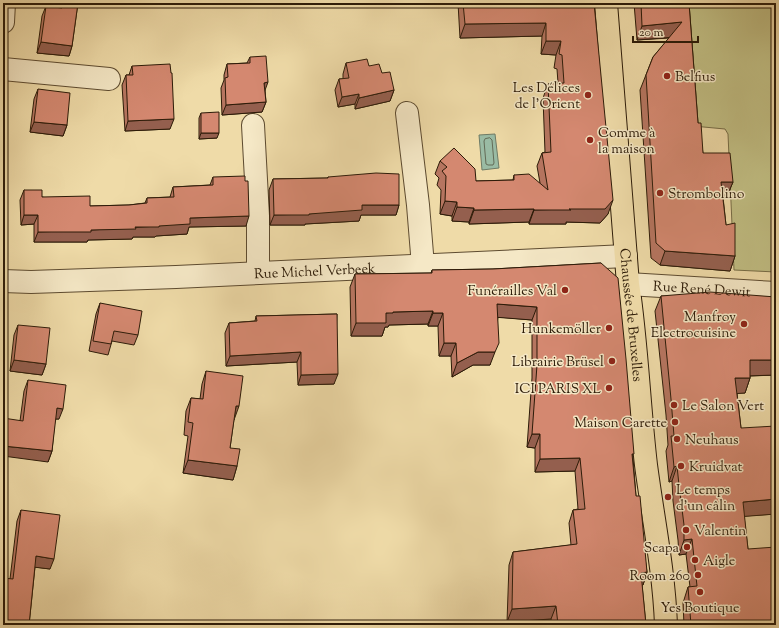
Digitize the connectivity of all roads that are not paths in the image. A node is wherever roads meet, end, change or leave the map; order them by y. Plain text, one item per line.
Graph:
1 (4, 3) edge
2 (606, 3) edge
3 (3, 22) edge
4 (3, 69) edge
5 (108, 80) dead end
6 (408, 113) dead end
7 (253, 125) dead end
8 (626, 256) junction
9 (423, 266) junction
10 (258, 274) junction
11 (3, 281) edge
12 (628, 284) junction
13 (776, 293) edge
14 (666, 625) edge

1 - 3 street
2 - 8 main road, Chaussée de Bruxelles
4 - 5 street
6 - 9 street
7 - 10 street
8 - 9 street, Rue Michel Verbeek
8 - 12 main road, Chaussée de Bruxelles
9 - 10 street, Rue Michel Verbeek
10 - 11 street, Rue Michel Verbeek
12 - 13 street, Rue René Dewit
12 - 14 main road, Chaussée de Bruxelles

